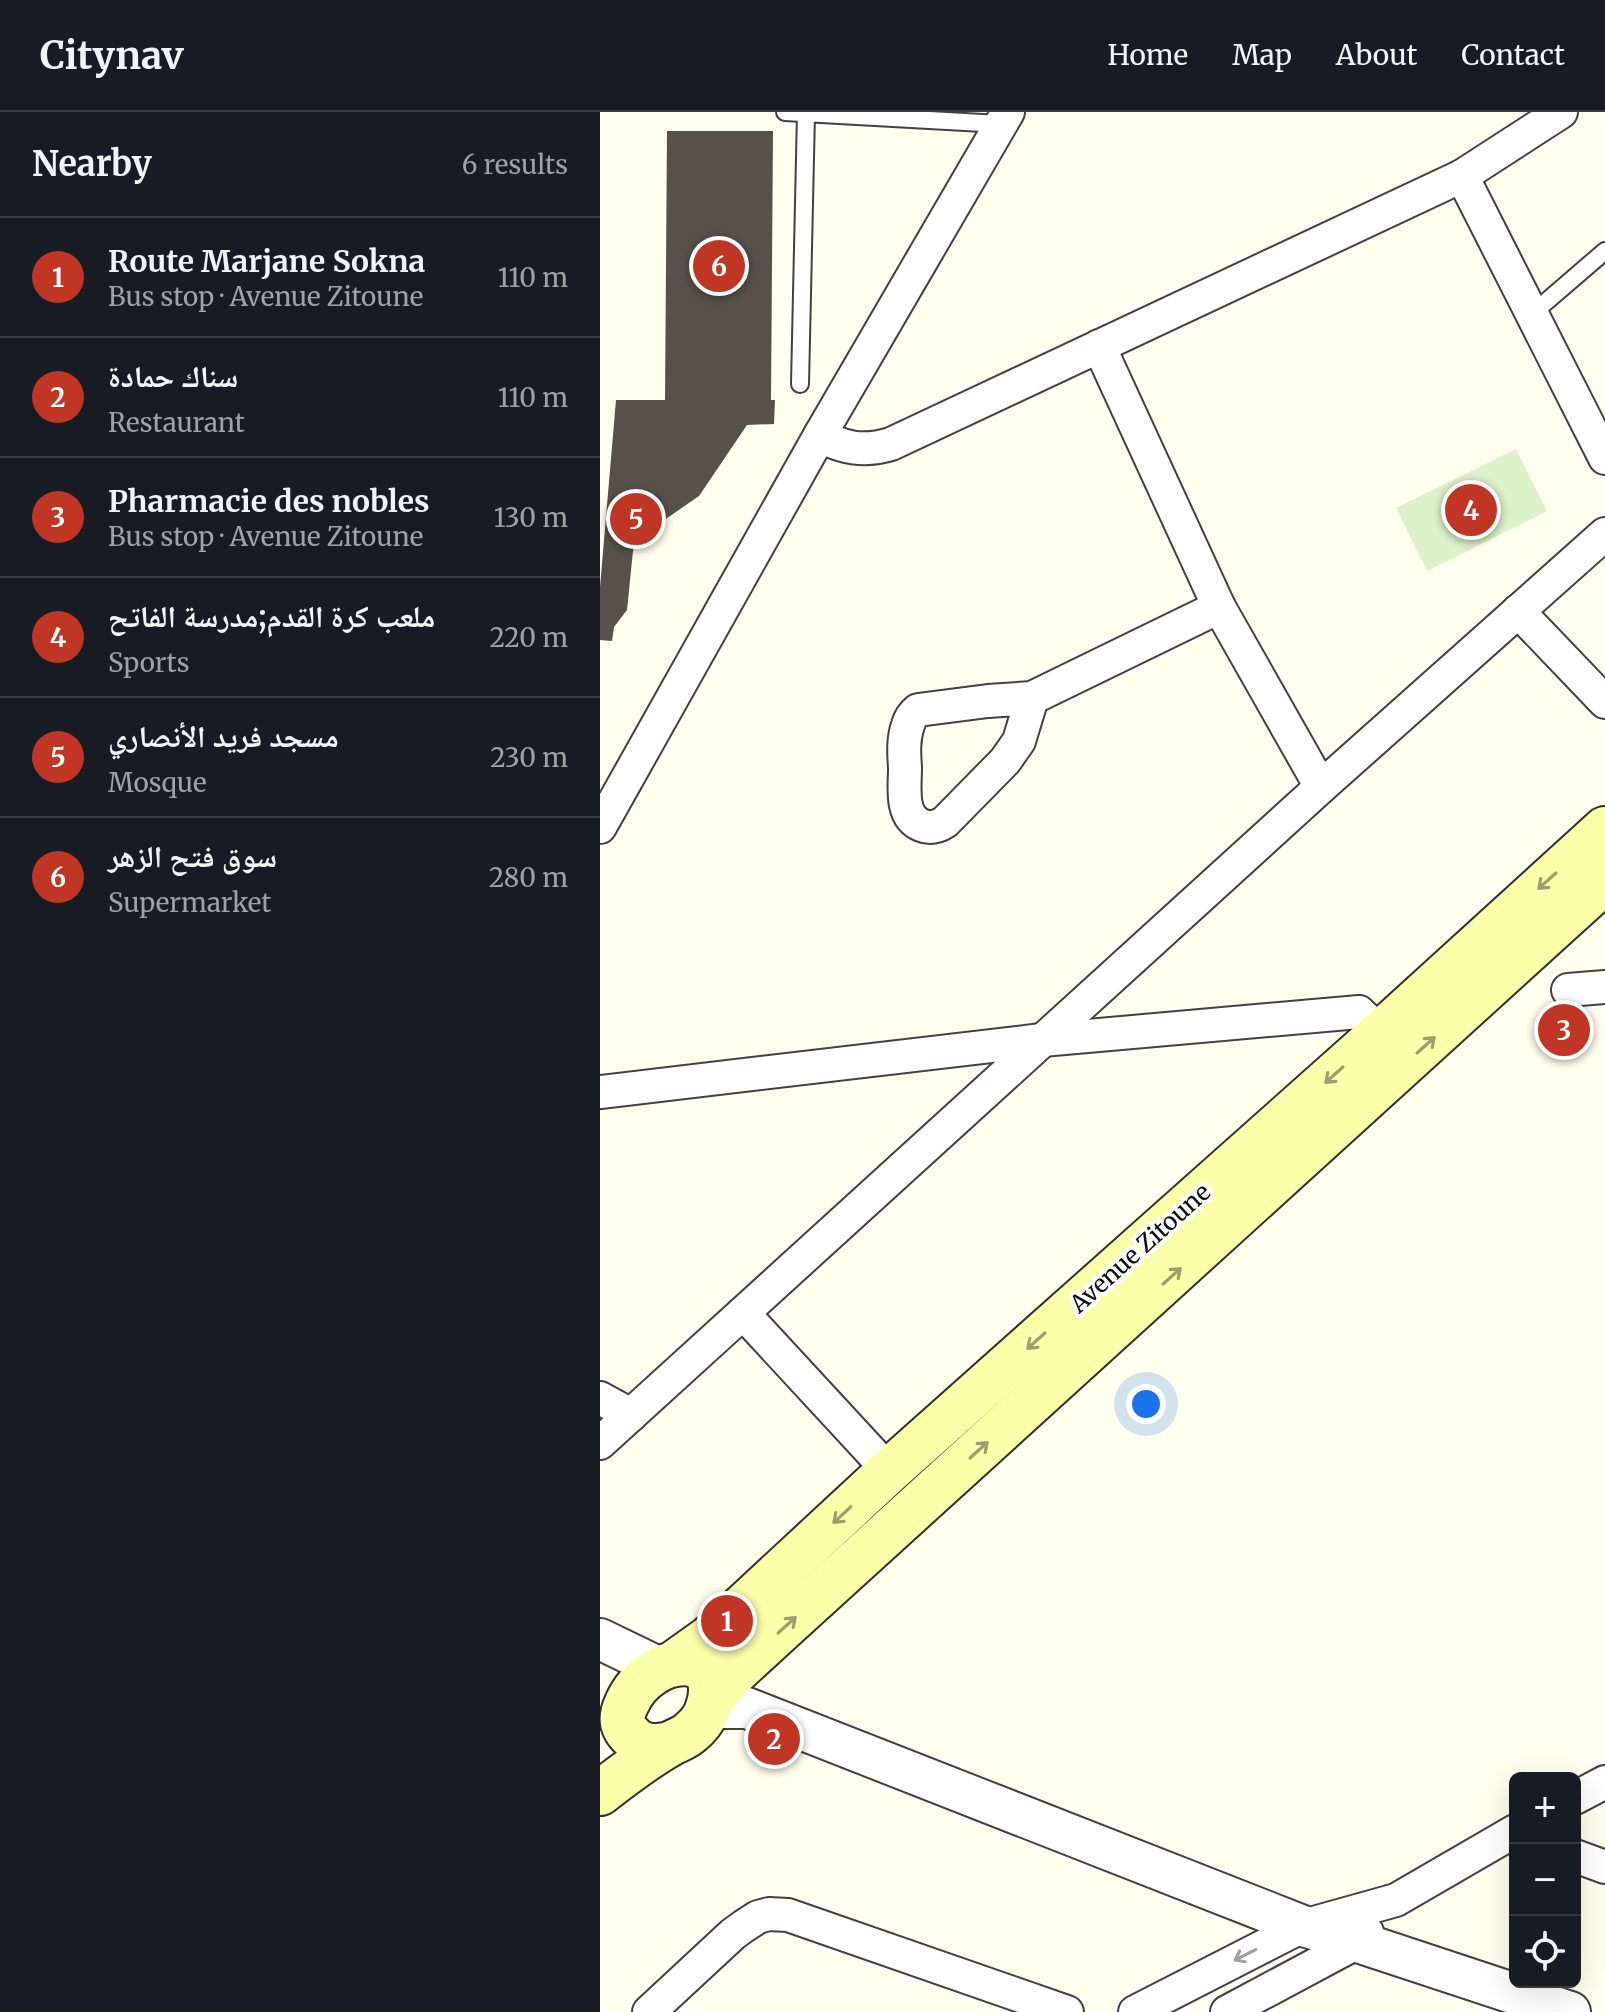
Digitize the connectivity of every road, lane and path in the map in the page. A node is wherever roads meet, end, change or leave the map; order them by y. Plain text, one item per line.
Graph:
1 (785, 112) edge
2 (1561, 112) edge
3 (806, 113) edge
4 (1004, 118) edge
5 (1462, 176) junction
6 (1605, 251) edge
7 (1533, 313) junction
8 (1099, 346) junction
9 (800, 384) dead end
10 (820, 435) junction
11 (1605, 458) edge
12 (1605, 534) edge
13 (1219, 607) junction
14 (1518, 611) junction
15 (1032, 698) junction
16 (1605, 702) edge
17 (1321, 787) junction
18 (600, 827) edge
19 (1605, 829) edge
20 (1605, 881) edge
21 (1605, 987) edge
22 (1568, 990) dead end
23 (1381, 1033) junction
24 (1042, 1040) junction
25 (600, 1092) edge
26 (743, 1313) junction
27 (600, 1398) edge
28 (631, 1415) junction
29 (600, 1443) edge
30 (889, 1471) junction
31 (600, 1639) edge
32 (667, 1666) junction
33 (709, 1703) junction
34 (614, 1714) edge
35 (670, 1744) junction
36 (1605, 1782) edge
37 (600, 1793) edge
38 (1581, 1795) edge
39 (1509, 1836) edge
40 (1581, 1858) edge
41 (1605, 1867) edge
42 (1396, 1900) junction
43 (1303, 1926) junction
44 (1358, 1942) junction
45 (649, 2012) edge
46 (1067, 2012) edge
47 (1135, 2012) edge
48 (1227, 2012) edge
49 (1570, 2012) edge

1 - 3 lane
2 - 5 street
3 - 4 lane
3 - 9 lane
4 - 10 street
5 - 7 street
5 - 8 street
6 - 7 lane
7 - 11 street
8 - 10 street
8 - 13 street
10 - 18 street
12 - 14 street
13 - 15 street
13 - 17 street
14 - 16 street
14 - 17 street
15 - 15 street
17 - 24 street
19 -> 23 main road, Avenue Zitoune
33 -> 20 main road, Avenue Zitoune
21 - 22 street
23 - 24 street
23 -> 30 main road, Avenue Zitoune
24 - 25 street
24 - 26 street
26 - 28 street
26 - 30 street
27 - 28 street
28 - 29 street
30 -> 32 main road, Avenue Zitoune
31 - 32 street
32 - 33 main road
32 - 34 main road, Avenue Zitoune
33 - 35 main road, Avenue Zitoune
33 - 43 street
34 - 35 main road, Avenue Zitoune
35 - 37 main road, Avenue Zitoune
36 - 38 street
39 - 42 street
40 - 41 street
42 - 43 street
42 - 44 street
43 - 44 street
43 -> 47 street
44 - 48 street
44 - 49 street
45 - 46 street

